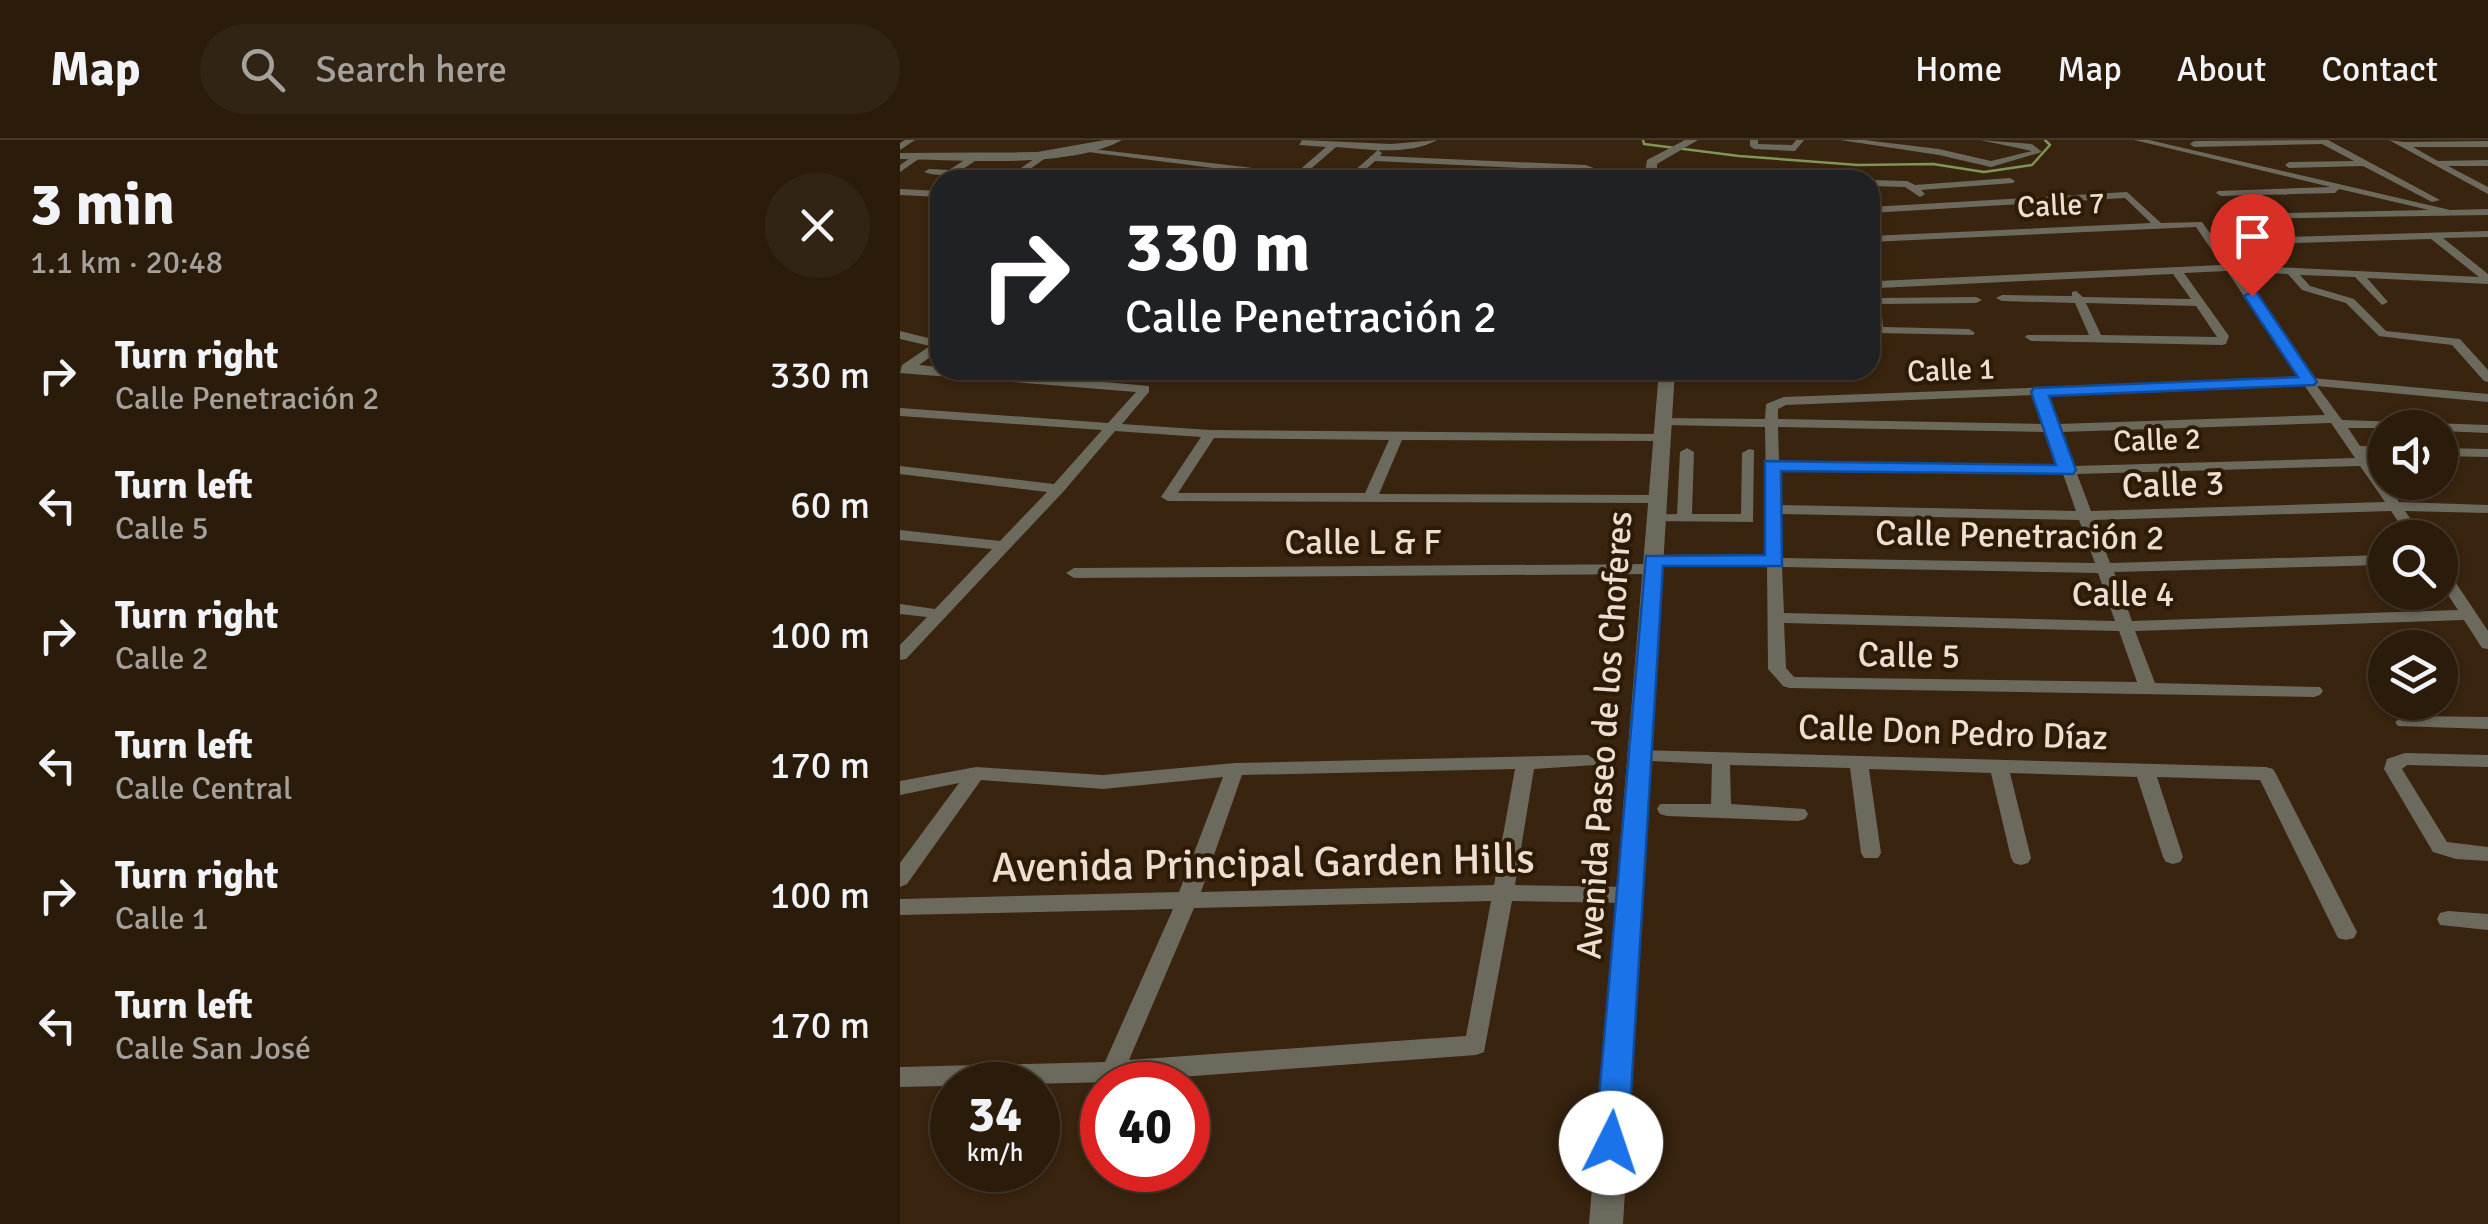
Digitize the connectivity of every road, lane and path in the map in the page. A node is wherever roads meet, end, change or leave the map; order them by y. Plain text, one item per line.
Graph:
1 (911, 140) edge
2 (1116, 140) edge
3 (1306, 140) edge
4 (1434, 140) edge
5 (1754, 140) edge
6 (1800, 140) edge
7 (1844, 140) edge
8 (1984, 140) edge
9 (2138, 140) edge
10 (2323, 140) edge
11 (1869, 141) edge
12 (2246, 141) edge
13 (1350, 142) edge
14 (2398, 142) edge
15 (1336, 144) junction
16 (1911, 144) edge
17 (2164, 144) junction
18 (2488, 144) edge
19 (1683, 145) edge
20 (1384, 146) junction
21 (900, 148) edge
22 (1084, 151) junction
23 (900, 156) edge
24 (919, 156) junction
25 (977, 156) junction
26 (1041, 157) junction
27 (1373, 158) junction
28 (1860, 159) dead end
29 (1419, 161) junction
30 (2364, 163) junction
31 (2432, 163) junction
32 (2488, 163) edge
33 (1537, 166) junction
34 (2262, 166) junction
35 (900, 169) edge
36 (955, 170) edge
37 (1022, 170) edge
38 (1247, 170) edge
39 (1305, 170) edge
40 (1360, 170) edge
41 (1410, 170) edge
42 (1539, 170) edge
43 (1594, 170) edge
44 (1652, 170) edge
45 (2010, 181) dead end
46 (1880, 184) edge
47 (1915, 188) junction
48 (2365, 190) junction
49 (2488, 191) edge
50 (900, 192) edge
51 (930, 194) edge
52 (2423, 194) junction
53 (2392, 197) junction
54 (1930, 206) junction
55 (1880, 209) edge
56 (2446, 211) junction
57 (2460, 212) junction
58 (2488, 212) edge
59 (2240, 216) junction
60 (2158, 225) junction
61 (2488, 231) edge
62 (2435, 236) junction
63 (1880, 239) edge
64 (2257, 241) junction
65 (2232, 268) junction
66 (2176, 270) junction
67 (2287, 270) junction
68 (2357, 273) junction
69 (2069, 277) junction
70 (2484, 280) edge
71 (1880, 284) edge
72 (2488, 294) edge
73 (2002, 298) dead end
74 (1976, 300) dead end
75 (2079, 300) junction
76 (1880, 301) edge
77 (2382, 302) dead end
78 (2200, 303) junction
79 (1880, 331) edge
80 (1969, 334) dead end
81 (900, 336) edge
82 (2031, 337) dead end
83 (2097, 339) junction
84 (930, 343) edge
85 (930, 352) edge
86 (903, 371) edge
87 (930, 373) edge
88 (2488, 378) edge
89 (1024, 380) edge
90 (1665, 380) edge
91 (2309, 382) junction
92 (2040, 392) junction
93 (2488, 398) edge
94 (1775, 403) joint
95 (900, 412) edge
96 (2335, 421) junction
97 (1772, 423) junction
98 (2052, 428) junction
99 (2482, 428) edge
100 (1110, 429) junction
101 (1661, 429) junction
102 (1210, 434) junction
103 (1396, 436) junction
104 (2488, 444) edge
105 (1686, 452) dead end
106 (1749, 453) dead end
107 (2458, 453) edge
108 (2368, 454) edge
109 (2488, 454) edge
110 (2359, 456) junction
111 (1772, 465) junction
112 (900, 470) edge
113 (2067, 470) junction
114 (1058, 490) junction
115 (1370, 498) junction
116 (2395, 506) junction
117 (1655, 508) junction
118 (1773, 508) junction
119 (2488, 509) edge
120 (2084, 516) junction
121 (1684, 518) junction
122 (2405, 520) edge
123 (900, 535) edge
124 (1003, 546) junction
125 (2368, 560) edge
126 (1775, 561) junction
127 (1653, 565) junction
128 (2104, 568) junction
129 (1074, 573) dead end
130 (2458, 599) edge
131 (900, 609) edge
132 (939, 614) junction
133 (2468, 615) junction
134 (1778, 618) junction
135 (2126, 626) junction
136 (2488, 644) edge
137 (900, 655) edge
138 (2149, 690) junction
139 (2314, 691) dead end
140 (2404, 722) dead end
141 (2488, 723) edge
142 (1637, 756) junction
143 (1721, 758) junction
144 (1588, 761) dead end
145 (2488, 761) edge
146 (1526, 762) junction
147 (1859, 762) junction
148 (1998, 766) junction
149 (1235, 769) junction
150 (2145, 771) junction
151 (976, 773) junction
152 (900, 788) edge
153 (1667, 809) dead end
154 (1720, 811) junction
155 (1798, 814) dead end
156 (1871, 853) dead end
157 (2488, 854) edge
158 (2172, 857) dead end
159 (2021, 858) dead end
160 (900, 879) edge
161 (1503, 893) junction
162 (1627, 896) junction
163 (1186, 903) junction
164 (900, 907) edge
165 (2448, 919) dead end
166 (2488, 922) edge
167 (2346, 932) dead end
168 (1116, 1062) edge
169 (1210, 1065) edge
170 (1080, 1073) edge
171 (900, 1077) edge
172 (1606, 1224) edge

1 - 21 street
2 - 22 street
3 - 15 street
4 - 20 street
5 - 6 street
7 - 11 street
8 - 16 street
9 - 17 street
10 - 12 street
10 - 30 street
11 - 16 street
11 - 28 street
12 - 17 street
13 - 15 street
13 - 20 street
14 - 18 street
14 - 31 street
15 - 39 street
17 - 34 street
19 - 44 street
20 - 27 street
22 - 26 street
22 - 38 street
23 - 24 street
24 - 25 street
24 - 35 street
25 - 26 street
25 - 36 street
26 - 37 street
27 - 29 street
27 - 40 street
29 - 33 street
29 - 41 street
30 - 34 street
30 - 52 street
31 - 32 street
31 - 49 street
33 - 42 street
33 - 43 street
34 - 48 street
45 - 47 street
46 - 47 street
47 - 54 street
48 - 53 street
48 - 59 street
50 - 51 street
52 - 53 street
52 - 57 street
53 - 56 street
54 - 55 street
54 - 60 street
56 - 57 street
56 - 59 street
57 - 58 street
57 - 61 street
59 - 64 street
60 - 63 street, Calle 7
60 - 65 street, Calle 7
61 - 62 street
62 - 64 street
62 - 70 street
64 - 67 street
65 - 66 street
65 - 67 street
65 - 91 street
66 - 69 street
66 - 78 street
67 - 68 street
67 - 88 street
68 - 70 street
68 - 77 street
69 - 71 street
69 - 75 street
70 - 72 street
73 - 75 street
74 - 76 street
75 - 78 street
75 - 83 street
78 - 83 street
79 - 80 street
81 - 84 street
82 - 83 street
85 - 86 street
86 - 87 street
89 - 100 street
90 - 101 street, Avenida Paseo de los Choferes
91 - 92 street, Calle 1
91 - 93 street, Calle 1
91 - 96 street
92 - 94 street, Calle 1
92 - 98 street
94 - 97 street, Calle 5
95 - 100 street
96 - 98 street
96 - 99 street
96 - 110 street
97 - 98 street
97 - 101 street
97 - 111 street, Calle 5
98 - 113 street
99 - 104 street
100 - 102 street
100 - 114 street
101 - 103 street
101 - 117 street, Avenida Paseo de los Choferes
102 - 103 street
102 - 115 street
103 - 115 street
105 - 121 street
106 - 121 street
107 - 109 street
108 - 110 street, Calle 2
110 - 113 street, Calle 2
110 - 116 street
111 - 113 street, Calle 2
111 - 118 street, Calle 5
112 - 114 street
113 - 120 street
114 - 124 street
115 - 117 street
116 - 119 street, Calle 3
116 - 120 street, Calle 3
116 - 122 street
117 - 121 street
117 - 127 street, Avenida Paseo de los Choferes
118 - 120 street, Calle 3
118 - 126 street, Calle 5
120 - 128 street
123 - 124 street
124 - 132 street
125 - 128 street, Calle Penetración 2
126 - 127 street, Calle Penetración 2
126 - 128 street, Calle Penetración 2
126 - 134 street, Calle 5
127 - 129 street, Calle L & F
127 - 142 street, Avenida Paseo de los Choferes
128 - 135 street
130 - 133 street
131 - 132 street
132 - 137 street
133 - 135 street, Calle 4
133 - 136 street
134 - 135 street, Calle 4
134 - 138 street, Calle 5
135 - 138 street
138 - 139 street, Calle 5
140 - 141 street
142 - 143 street, Calle Don Pedro Díaz
142 - 162 street, Avenida Paseo de los Choferes
143 - 147 street, Calle Don Pedro Díaz
143 - 154 street
144 - 146 street
145 - 157 street
146 - 149 street
146 - 161 street
147 - 148 street, Calle Don Pedro Díaz
147 - 156 street
148 - 150 street, Calle Don Pedro Díaz
148 - 159 street
149 - 151 street
149 - 163 street
150 - 158 street
150 - 167 street, Calle Don Pedro Díaz
151 - 152 street
151 - 160 street
153 - 154 street
154 - 155 street
161 - 162 street, Avenida Principal Garden Hills
161 - 163 street, Avenida Principal Garden Hills
161 - 169 street
162 - 172 street, Avenida Paseo de los Choferes
163 - 164 street, Avenida Principal Garden Hills
163 - 168 street
165 - 166 street
170 - 171 street

